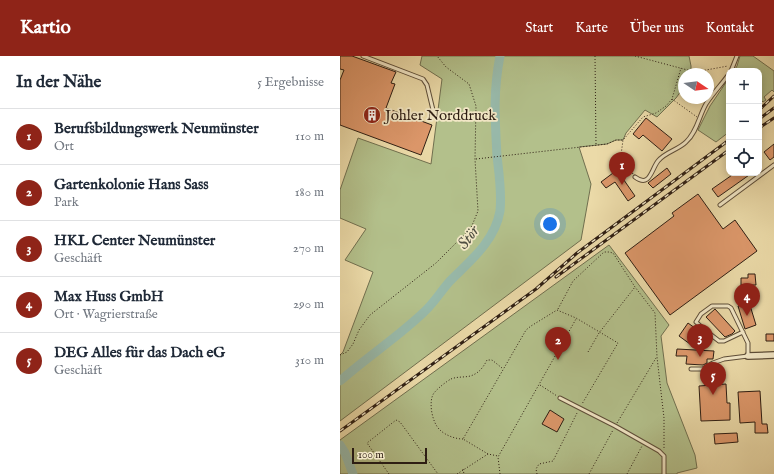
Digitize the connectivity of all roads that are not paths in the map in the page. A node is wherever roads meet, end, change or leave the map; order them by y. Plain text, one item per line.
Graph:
1 (363, 56) edge
2 (736, 56) edge
3 (733, 68) edge
4 (726, 78) edge
5 (433, 110) dead end
6 (774, 165) edge
7 (635, 177) road end
8 (720, 205) dead end
9 (743, 332) junction
10 (774, 355) edge
11 (748, 356) junction
12 (691, 368) dead end
13 (560, 398) road end
14 (664, 474) edge

1 - 5 lane
2 - 3 lane
4 - 7 lane
6 - 8 lane
9 - 9 lane
9 - 11 lane
10 - 11 street
11 - 12 lane
13 - 14 lane

